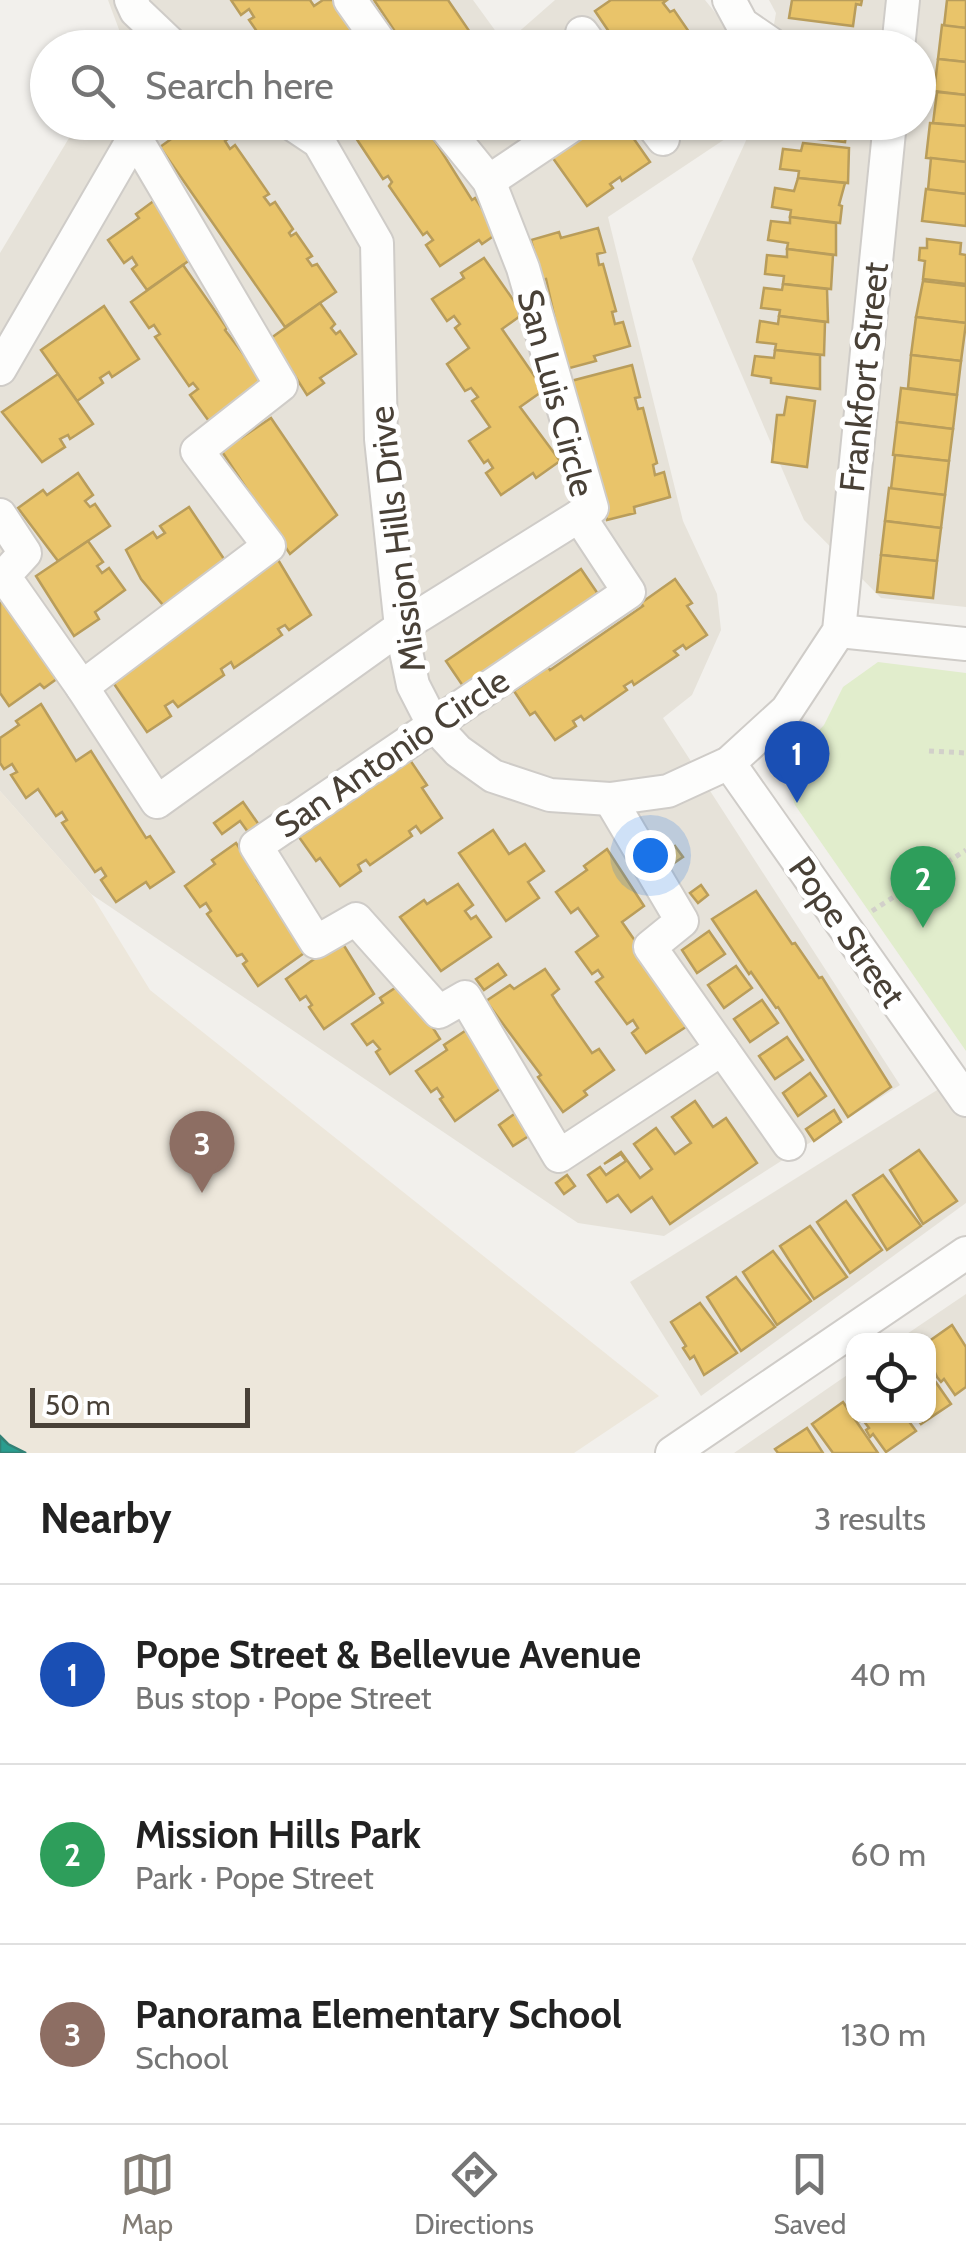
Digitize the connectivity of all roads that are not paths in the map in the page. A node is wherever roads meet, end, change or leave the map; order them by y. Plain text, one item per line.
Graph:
1 (131, 0) edge
2 (350, 0) edge
3 (729, 0) edge
4 (903, 0) edge
5 (156, 30) edge
6 (371, 30) edge
7 (750, 30) edge
8 (900, 30) edge
9 (133, 140) edge
10 (145, 140) edge
11 (317, 140) edge
12 (456, 140) edge
13 (550, 140) edge
14 (888, 140) edge
15 (489, 181) junction
16 (0, 369) edge
17 (0, 515) edge
18 (579, 516) junction
19 (400, 627) junction
20 (839, 632) junction
21 (966, 644) edge
22 (82, 687) junction
23 (432, 724) junction
24 (729, 763) junction
25 (610, 799) junction
26 (722, 1049) junction
27 (966, 1100) edge
28 (789, 1144) dead end
29 (966, 1253) edge
30 (672, 1453) edge

1 - 5 street
2 - 6 street
3 - 7 street
4 - 8 street
9 - 16 street
10 - 22 street
11 - 19 street, Mission Hills Drive
12 - 15 street, San Luis Circle
13 - 15 street
14 - 20 street, Frankfort Street
15 - 18 street, San Luis Circle
17 - 22 street
18 - 19 street, San Luis Circle
18 - 23 street, San Antonio Circle
19 - 22 street, San Luis Circle
19 - 23 street, Mission Hills Drive
20 - 21 street
20 - 24 street, Mission Hills Drive
23 - 25 street, Mission Hills Drive
23 - 26 street, San Antonio Circle
24 - 25 street, Mission Hills Drive
24 - 27 street, Pope Street
25 - 26 street
26 - 28 street
29 - 30 street

